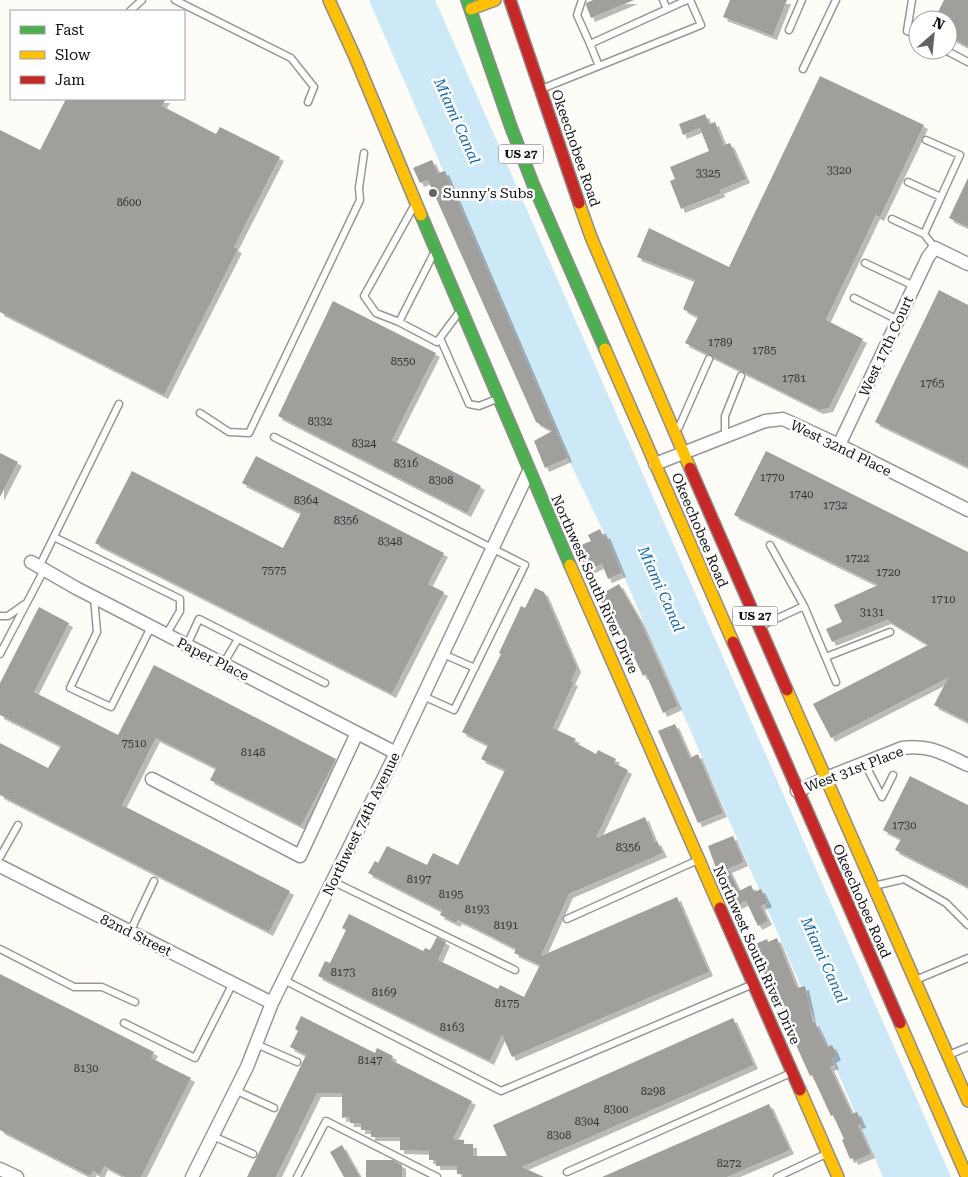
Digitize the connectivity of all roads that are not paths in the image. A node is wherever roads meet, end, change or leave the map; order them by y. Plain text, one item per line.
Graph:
1 (142, 0) edge
2 (175, 0) edge
3 (329, 0) edge
4 (495, 0) edge
5 (510, 0) edge
6 (582, 0) edge
7 (663, 0) edge
8 (689, 0) edge
9 (802, 0) edge
10 (836, 0) edge
11 (469, 5) edge
12 (667, 9) junction
13 (131, 10) edge
14 (789, 30) dead end
15 (590, 44) junction
16 (599, 66) junction
17 (803, 69) dead end
18 (540, 90) junction
19 (308, 102) dead end
20 (926, 140) dead end
21 (364, 154) dead end
22 (908, 182) dead end
23 (941, 197) junction
24 (416, 202) junction
25 (892, 219) dead end
26 (924, 234) junction
27 (935, 248) junction
28 (436, 250) junction
29 (864, 263) dead end
30 (968, 264) edge
31 (914, 286) junction
32 (854, 298) dead end
33 (461, 310) junction
34 (898, 320) junction
35 (399, 322) junction
36 (440, 338) junction
37 (709, 359) dead end
38 (741, 376) dead end
39 (499, 398) junction
40 (118, 404) dead end
41 (200, 414) dead end
42 (676, 435) junction
43 (274, 437) dead end
44 (725, 437) junction
45 (839, 445) junction
46 (684, 454) junction
47 (655, 464) junction
48 (529, 471) junction
49 (968, 510) edge
50 (54, 537) junction
51 (770, 545) dead end
52 (492, 548) junction
53 (38, 566) junction
54 (94, 597) junction
55 (26, 603) junction
56 (804, 606) junction
57 (0, 616) edge
58 (760, 626) junction
59 (151, 627) junction
60 (890, 632) dead end
61 (166, 635) junction
62 (238, 639) junction
63 (187, 645) junction
64 (0, 654) edge
65 (443, 654) junction
66 (826, 658) junction
67 (223, 664) junction
68 (475, 668) junction
69 (836, 682) dead end
70 (325, 683) dead end
71 (423, 696) junction
72 (357, 733) junction
73 (396, 753) junction
74 (865, 764) junction
75 (968, 765) edge
76 (893, 775) dead end
77 (826, 778) junction
78 (152, 780) dead end
79 (797, 791) junction
80 (18, 825) dead end
81 (0, 857) edge
82 (699, 860) junction
83 (0, 866) edge
84 (154, 881) dead end
85 (332, 881) junction
86 (874, 887) junction
87 (567, 919) dead end
88 (968, 925) edge
89 (130, 932) junction
90 (0, 949) edge
91 (968, 958) edge
92 (515, 970) dead end
93 (284, 980) junction
94 (915, 981) junction
95 (234, 983) junction
96 (754, 984) junction
97 (135, 1002) dead end
98 (272, 1003) junction
99 (124, 1023) dead end
100 (256, 1044) junction
101 (968, 1047) edge
102 (948, 1055) junction
103 (297, 1062) dead end
104 (792, 1073) junction
105 (235, 1090) junction
106 (968, 1101) edge
107 (274, 1108) dead end
108 (213, 1136) junction
109 (828, 1153) junction
110 (252, 1154) dead end
111 (0, 1169) edge
112 (567, 1172) dead end
113 (17, 1177) edge
114 (192, 1177) edge
115 (297, 1177) edge
116 (437, 1177) edge
117 (777, 1177) edge
118 (838, 1177) edge
119 (966, 1177) edge

1 - 13 lane
2 - 19 lane
3 - 24 main road, Northwest South River Drive
4 - 11 main road
5 - 18 main road, Okeechobee Road / US 27
6 - 15 lane
7 - 12 lane
8 - 12 lane
8 - 16 lane
9 - 14 lane
10 - 17 lane
11 - 47 main road, Okeechobee Road / US 27
12 - 15 lane
15 - 16 lane
16 - 18 lane
18 - 42 main road, Okeechobee Road / US 27
20 - 23 lane
21 - 41 lane
22 - 23 lane
23 - 26 lane
24 - 28 main road, Northwest South River Drive
24 - 35 lane
25 - 26 lane
26 - 27 lane
27 - 30 street
27 - 31 street, West 17th Court
28 - 33 main road, Northwest South River Drive
28 - 35 lane
29 - 31 lane
31 - 34 street, West 17th Court
32 - 34 lane
33 - 36 lane
33 - 39 main road, Northwest South River Drive
34 - 45 street, West 17th Court
35 - 36 lane
36 - 39 lane
37 - 42 lane
38 - 44 lane
39 - 48 main road, Northwest South River Drive
40 - 50 lane
42 - 46 main road, Okeechobee Road / US 27
43 - 52 lane
44 - 45 street, West 32nd Place
44 - 46 street, West 32nd Place
45 - 49 street, West 32nd Place
46 - 47 street, West 32nd Place
46 - 58 main road, Okeechobee Road / US 27
47 - 79 main road, Okeechobee Road / US 27
48 - 52 street, Northwest 74th Avenue
48 - 82 main road, Northwest South River Drive
50 - 53 lane
50 - 61 lane
51 - 56 lane
52 - 65 street, Northwest 74th Avenue
52 - 68 lane
53 - 54 street, Paper Place
53 - 55 lane
54 - 59 street, Paper Place
54 - 59 lane
55 - 57 lane
55 - 64 lane
56 - 58 lane
56 - 66 lane
58 - 77 main road, Okeechobee Road / US 27
59 - 61 street, Paper Place
60 - 66 lane
61 - 63 street, Paper Place
62 - 63 lane
62 - 67 lane
62 - 70 lane
63 - 67 street, Paper Place
65 - 68 lane
65 - 71 street, Northwest 74th Avenue
66 - 69 lane
67 - 72 street, Paper Place
68 - 71 lane
71 - 73 street, Northwest 74th Avenue
72 - 73 street, Paper Place
72 - 78 street
73 - 85 street, Northwest 74th Avenue
74 - 75 street, West 31st Place
74 - 76 lane
74 - 77 street, West 31st Place
77 - 79 street, West 31st Place
77 - 86 main road, Okeechobee Road / US 27
79 - 119 main road, Okeechobee Road / US 27
80 - 81 lane
82 - 87 lane
82 - 96 main road, Northwest South River Drive
83 - 89 street, 82nd Street
84 - 89 lane
85 - 92 lane
85 - 93 street, Northwest 74th Avenue
86 - 88 lane
86 - 94 main road, Okeechobee Road / US 27
89 - 95 street, 82nd Street
90 - 97 lane
91 - 94 lane
93 - 96 lane
93 - 98 street, Northwest 74th Avenue
94 - 102 main road, Okeechobee Road / US 27
95 - 98 street, 82nd Street
95 - 99 lane
96 - 104 main road, Northwest South River Drive
98 - 100 street, Northwest 74th Avenue
100 - 103 lane
100 - 105 street, Northwest 74th Avenue
101 - 102 lane
102 - 106 main road, Okeechobee Road / US 27
104 - 109 main road, Northwest South River Drive
104 - 112 lane
105 - 107 lane
105 - 108 street, Northwest 74th Avenue
108 - 110 lane
108 - 114 street, Northwest 74th Avenue
109 - 117 lane
109 - 118 main road, Northwest South River Drive
111 - 113 street
115 - 116 lane

